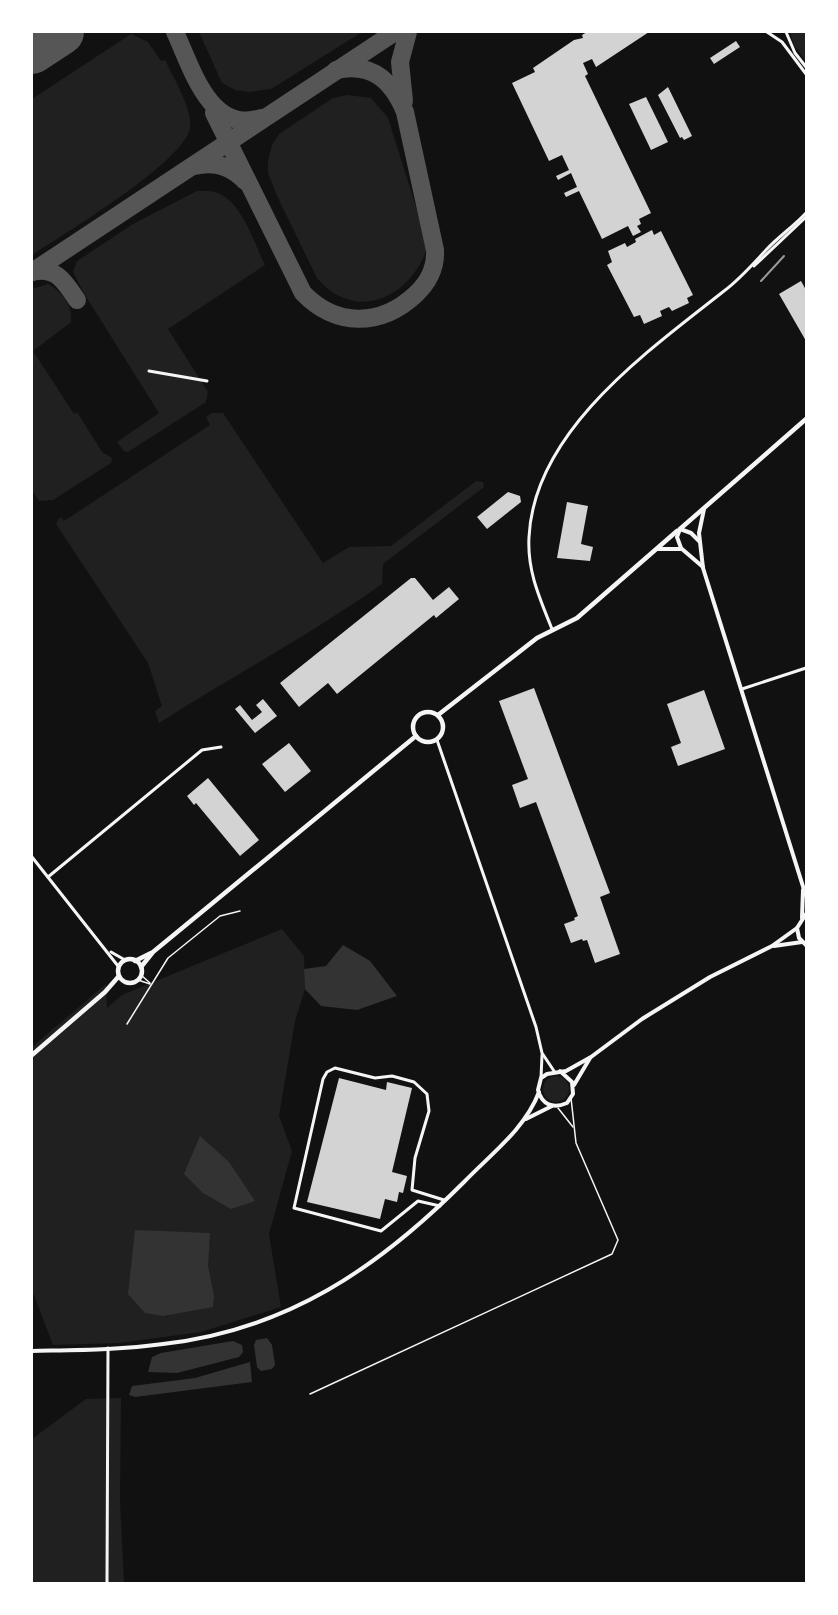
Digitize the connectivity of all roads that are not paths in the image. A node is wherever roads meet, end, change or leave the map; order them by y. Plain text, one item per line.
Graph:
1 (767, 32) edge
2 (786, 32) edge
3 (774, 36) junction
4 (807, 67) edge
5 (807, 74) edge
6 (807, 215) edge
7 (149, 371) dead end
8 (207, 381) dead end
9 (807, 419) edge
10 (704, 508) junction
11 (679, 530) junction
12 (699, 542) junction
13 (657, 549) junction
14 (682, 549) junction
15 (703, 568) junction
16 (552, 629) junction
17 (807, 668) edge
18 (742, 689) junction
19 (438, 715) junction
20 (416, 736) junction
21 (437, 740) junction
22 (221, 747) dead end
23 (32, 856) edge
24 (48, 877) junction
25 (803, 889) junction
26 (807, 896) edge
27 (240, 911) dead end
28 (807, 914) edge
29 (802, 918) junction
30 (797, 927) junction
31 (805, 943) edge
32 (772, 946) junction
33 (109, 951) junction
34 (153, 952) junction
35 (125, 960) junction
36 (135, 961) junction
37 (118, 966) junction
38 (141, 967) junction
39 (140, 978) junction
40 (121, 979) junction
41 (150, 984) junction
42 (127, 1024) dead end
43 (542, 1053) junction
44 (32, 1055) edge
45 (591, 1057) junction
46 (554, 1071) junction
47 (560, 1071) junction
48 (541, 1078) junction
49 (573, 1086) junction
50 (539, 1092) junction
51 (571, 1098) junction
52 (554, 1106) junction
53 (526, 1119) junction
54 (574, 1128) junction
55 (445, 1200) junction
56 (440, 1206) junction
57 (108, 1348) junction
58 (32, 1351) edge
59 (310, 1394) dead end
60 (107, 1584) edge

1 - 3 street
2 - 3 street
2 - 4 street
3 - 5 street
6 - 16 street
7 - 8 street
9 - 10 main road
10 - 11 main road
10 - 12 street
11 - 12 street
11 - 13 main road
11 - 14 street
12 - 15 street
13 - 14 street
13 - 16 main road
14 - 15 street
15 - 18 street
16 - 19 main road
17 - 18 street
18 - 25 street
19 - 20 main road
19 - 21 main road
20 - 21 main road
20 - 34 main road
21 - 43 street
22 - 24 street
23 - 24 street
24 - 33 street
25 - 26 street
25 - 29 street
27 - 41 lane
28 - 29 street
29 - 30 street
30 - 31 street
30 - 32 street
31 - 32 street
32 - 45 street
33 - 35 street
33 - 37 street
34 - 36 main road
34 - 38 main road
35 - 36 main road
35 - 37 main road
36 - 38 main road
37 - 40 main road
38 - 39 main road
39 - 40 main road
39 - 41 lane
39 - 41 lane
40 - 44 main road
41 - 42 lane
43 - 46 street
43 - 48 street
45 - 47 street
45 - 49 street
46 - 47 street
46 - 48 street
47 - 49 street
48 - 50 street
49 - 51 street
50 - 52 street
50 - 53 street
51 - 52 street
51 - 54 lane
52 - 53 street
52 - 54 lane
53 - 55 street
54 - 59 lane
55 - 56 street
55 - 56 street
56 - 57 street
57 - 58 street
57 - 60 street

